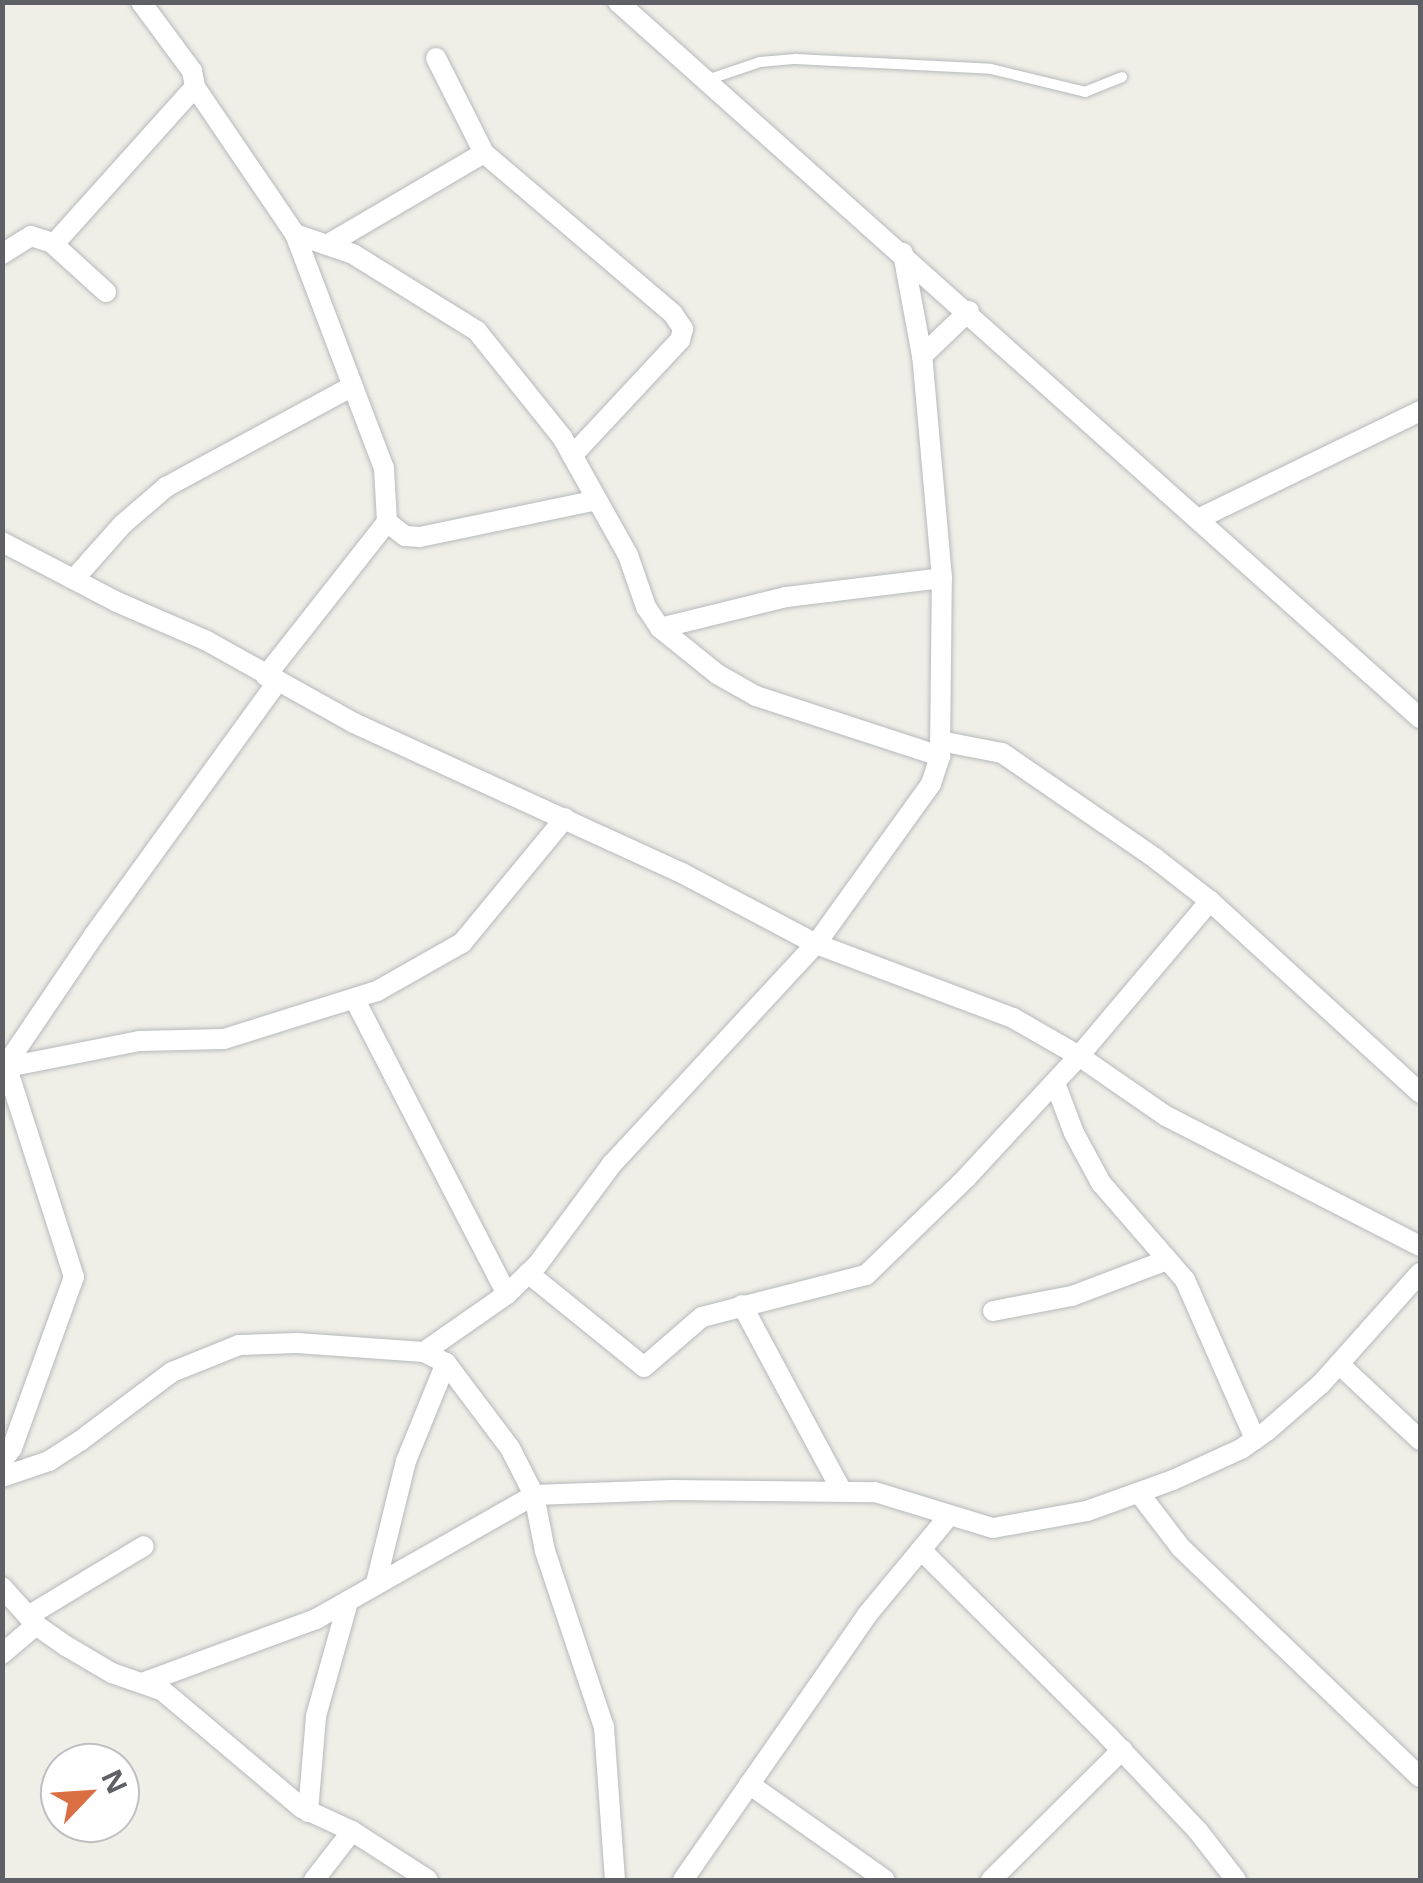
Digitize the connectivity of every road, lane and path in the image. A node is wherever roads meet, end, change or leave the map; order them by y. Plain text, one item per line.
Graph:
1 (141, 2) edge
2 (618, 2) edge
3 (436, 58) dead end
4 (1122, 77) dead end
5 (706, 80) junction
6 (195, 87) junction
7 (484, 153) junction
8 (295, 234) junction
9 (54, 244) junction
10 (328, 245) junction
11 (903, 253) junction
12 (2, 254) edge
13 (106, 292) dead end
14 (969, 312) junction
15 (922, 356) junction
16 (350, 387) junction
17 (1420, 411) edge
18 (572, 456) junction
19 (597, 500) junction
20 (1200, 518) junction
21 (387, 522) junction
22 (2, 542) edge
23 (76, 578) junction
24 (942, 578) junction
25 (660, 628) junction
26 (272, 679) junction
27 (1420, 718) edge
28 (940, 748) junction
29 (565, 818) junction
30 (1210, 901) junction
31 (816, 944) junction
32 (355, 1000) junction
33 (1080, 1056) junction
34 (4, 1067) edge
35 (1055, 1083) junction
36 (1420, 1094) edge
37 (1420, 1246) edge
38 (1168, 1260) junction
39 (528, 1273) junction
40 (1420, 1274) edge
41 (507, 1294) junction
42 (742, 1306) junction
43 (993, 1311) dead end
44 (424, 1352) junction
45 (446, 1363) junction
46 (1339, 1364) junction
47 (1255, 1439) junction
48 (1420, 1440) edge
49 (6, 1450) edge
50 (2, 1477) edge
51 (840, 1490) junction
52 (1140, 1492) junction
53 (534, 1495) junction
54 (950, 1516) junction
55 (144, 1546) dead end
56 (921, 1550) junction
57 (376, 1583) junction
58 (2, 1587) edge
59 (348, 1602) junction
60 (32, 1620) junction
61 (2, 1654) edge
62 (145, 1682) junction
63 (1122, 1750) junction
64 (1420, 1777) edge
65 (749, 1784) junction
66 (308, 1812) junction
67 (352, 1831) junction
68 (314, 1880) edge
69 (428, 1880) edge
70 (615, 1880) edge
71 (683, 1880) edge
72 (885, 1880) edge
73 (991, 1880) edge
74 (1236, 1880) edge

1 - 6 street
2 - 5 street
3 - 7 street
4 - 5 lane
5 - 11 street
6 - 8 street
6 - 9 street
7 - 10 street
7 - 18 street
8 - 10 street
8 - 16 street
9 - 12 street
9 - 13 street
10 - 18 street
11 - 14 street
11 - 15 street
14 - 15 street
14 - 20 street
15 - 24 street
16 - 21 street
16 - 23 street
17 - 20 street
18 - 19 street
19 - 21 street
19 - 25 street
20 - 27 street
21 - 26 street
22 - 23 street
23 - 26 street
24 - 25 street
24 - 28 street
25 - 28 street
26 - 29 street
26 - 34 street
28 - 30 street
28 - 31 street
29 - 31 street
29 - 32 street
30 - 33 street
30 - 36 street
31 - 33 street
31 - 39 street
32 - 34 street
32 - 41 street
33 - 35 street
33 - 37 street
34 - 49 street
35 - 38 street
35 - 42 street
38 - 43 street
38 - 47 street
39 - 41 street
39 - 42 street
40 - 46 street
41 - 44 street
42 - 51 street
44 - 45 street
44 - 50 street
45 - 53 street
45 - 57 street
46 - 47 street
46 - 48 street
47 - 52 street
51 - 53 street
51 - 54 street
52 - 54 street
52 - 64 street
53 - 57 street
53 - 70 street
54 - 56 street
55 - 60 street
56 - 63 street
56 - 65 street
57 - 59 street
58 - 60 street
59 - 62 street
59 - 66 street
60 - 61 street
60 - 62 street
62 - 66 street
63 - 73 street
63 - 74 street
65 - 71 street
65 - 72 street
66 - 67 street
67 - 68 street
67 - 69 street

